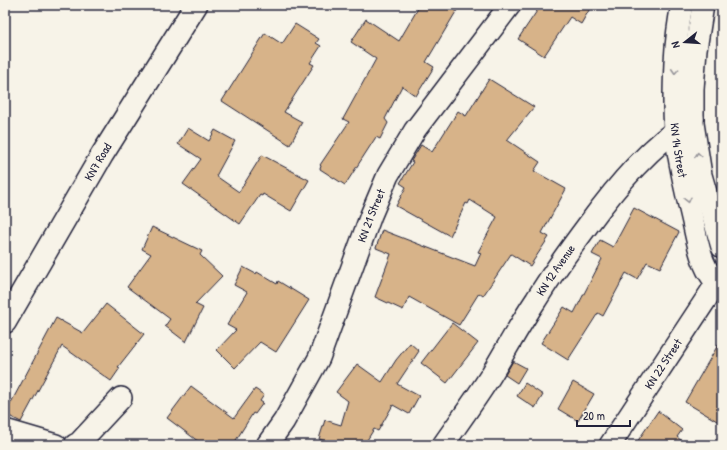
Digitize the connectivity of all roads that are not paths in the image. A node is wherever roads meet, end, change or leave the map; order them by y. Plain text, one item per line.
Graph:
1 (196, 5) edge
2 (510, 5) edge
3 (682, 5) edge
4 (703, 5) edge
5 (694, 118) junction
6 (675, 130) junction
7 (722, 247) edge
8 (720, 282) edge
9 (5, 322) edge
10 (121, 398) dead end
11 (5, 430) edge
12 (56, 445) edge
13 (75, 445) edge
14 (267, 445) edge
15 (443, 445) edge
16 (610, 445) edge

1 - 9 main road, KN7 Road
2 - 14 street, KN 21 Street
3 -> 6 street, KN 14 Street
4 - 5 street, KN 14 Street
5 - 6 street, KN 12 Avenue
7 -> 5 street, KN 14 Street
6 -> 8 street, KN 14 Street
6 - 15 street, KN 12 Avenue
8 - 16 street, KN 22 Street
10 - 13 street
11 - 12 street

